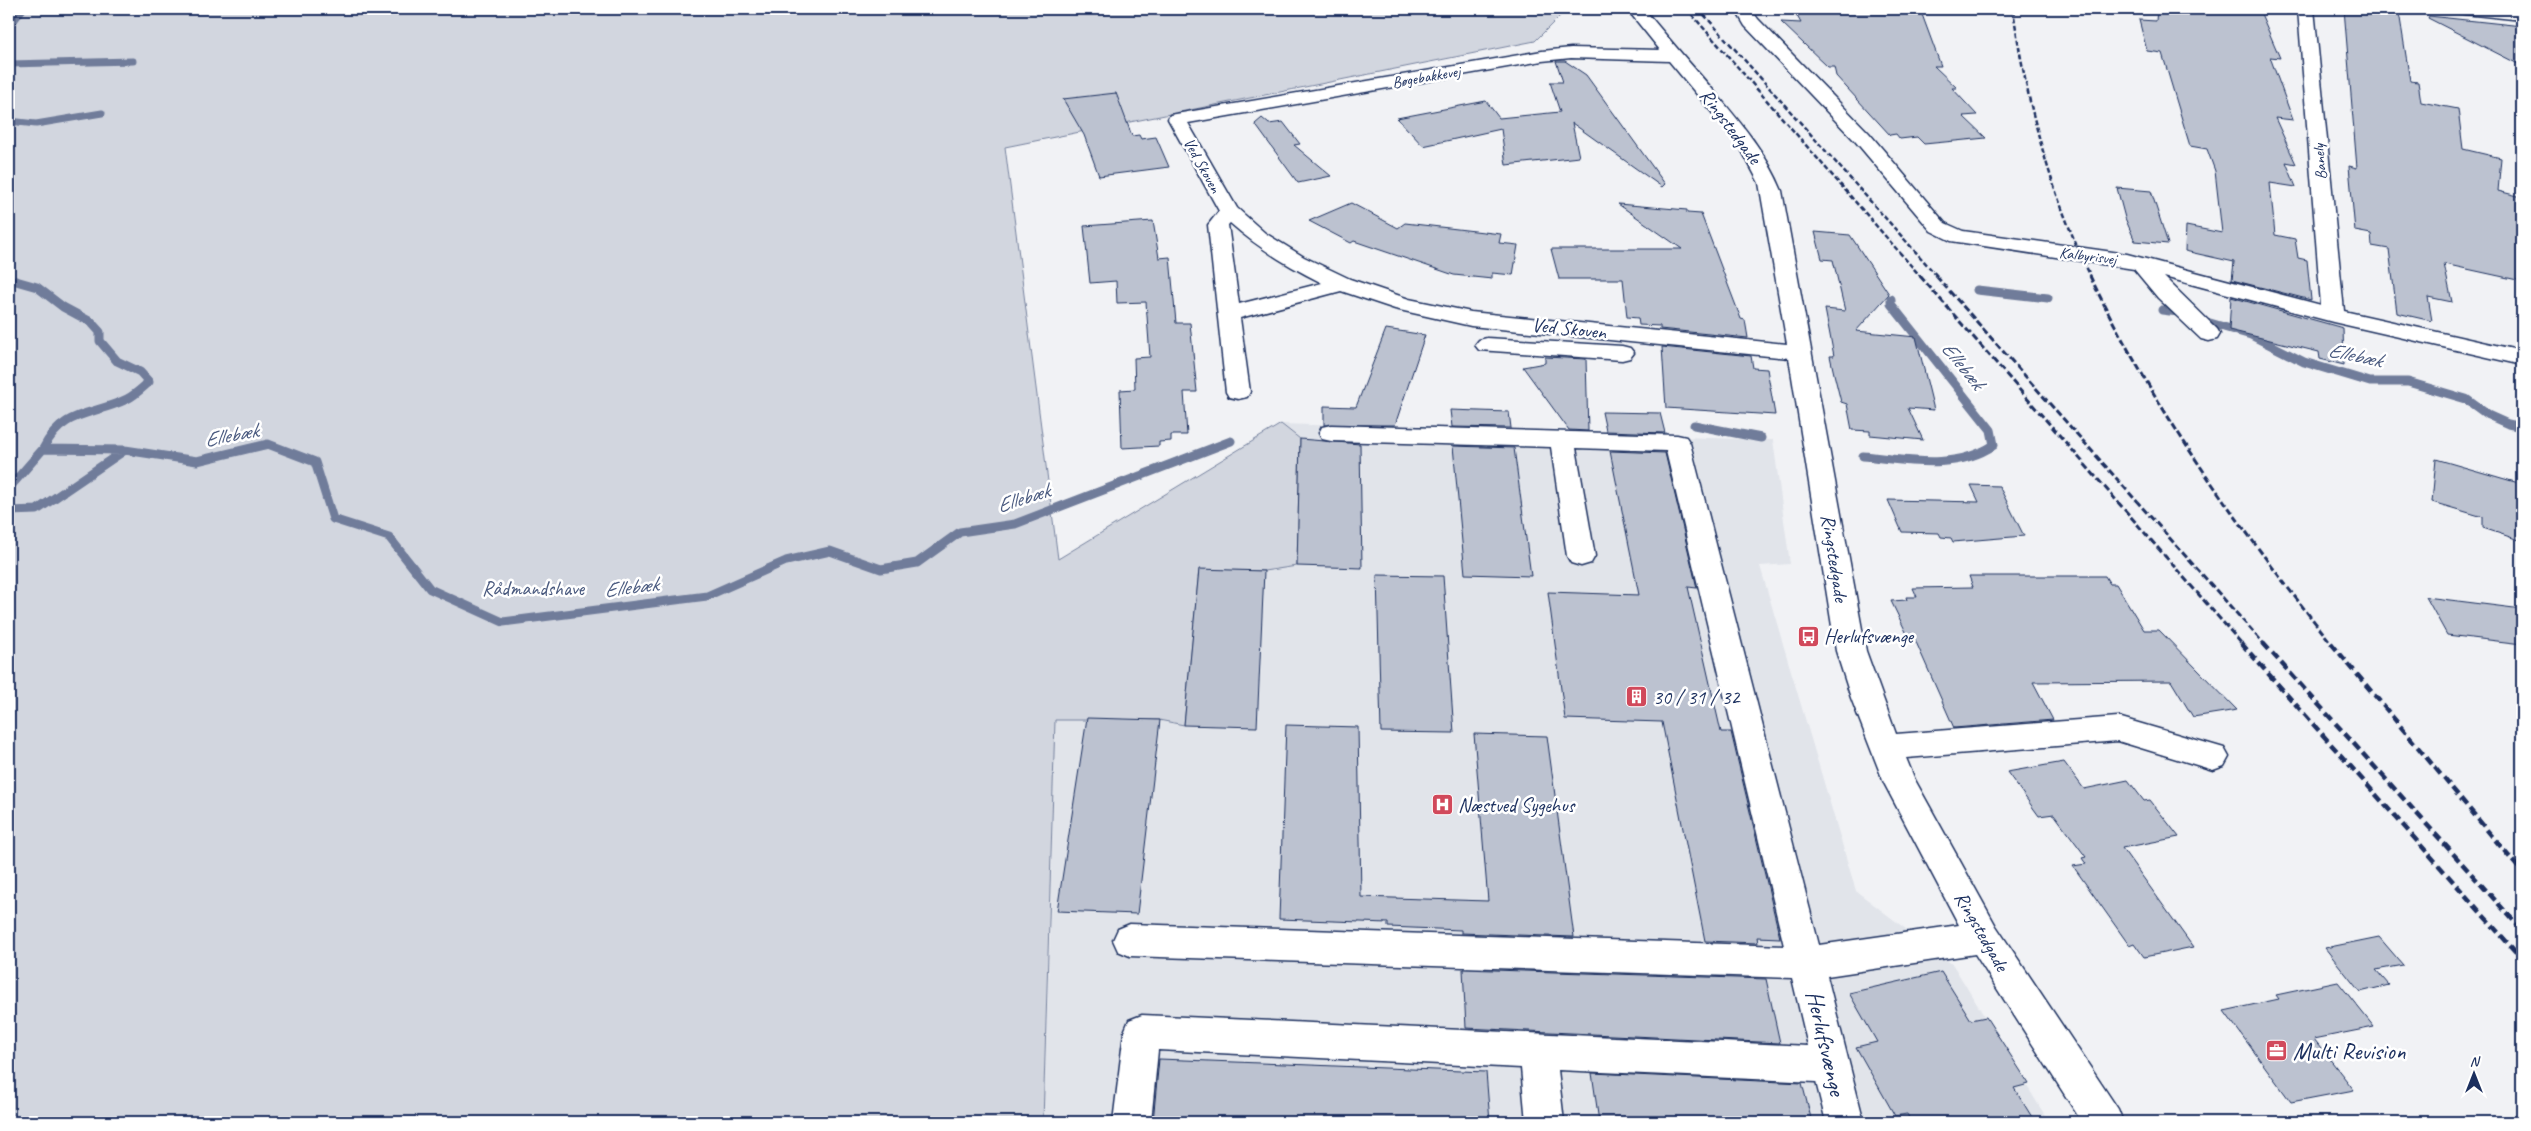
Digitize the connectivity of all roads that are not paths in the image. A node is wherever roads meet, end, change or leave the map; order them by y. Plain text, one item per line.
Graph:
1 (1634, 9) edge
2 (1743, 9) edge
3 (2306, 9) edge
4 (2465, 9) edge
5 (2522, 15) edge
6 (1676, 56) junction
7 (1177, 119) joint
8 (1229, 211) junction
9 (2142, 264) junction
10 (1342, 284) junction
11 (1228, 314) junction
12 (2333, 315) junction
13 (2209, 334) dead end
14 (1487, 345) dead end
15 (1800, 352) junction
16 (1622, 353) dead end
17 (2522, 358) edge
18 (1238, 392) dead end
19 (1331, 433) dead end
20 (1562, 440) junction
21 (1581, 556) dead end
22 (1885, 747) junction
23 (2213, 757) dead end
24 (1984, 937) junction
25 (1130, 940) dead end
26 (1808, 963) junction
27 (1538, 1051) junction
28 (1832, 1065) junction
29 (1132, 1122) edge
30 (1545, 1122) edge
31 (1845, 1122) edge
32 (2104, 1122) edge

1 - 6 street, Ringstedgade
2 - 9 street, Kalbyrisvej
3 - 12 street, Banely
4 - 5 street
6 - 7 street, Bøgebakkevej
6 - 15 street, Ringstedgade
7 - 8 street, Ved Skoven
8 - 10 street, Ved Skoven
8 - 11 street, Ved Skoven
9 - 12 street, Kalbyrisvej
9 - 13 street
10 - 11 street
10 - 15 street, Ved Skoven
11 - 18 street, Ved Skoven
12 - 17 street, Kalbyrisvej
14 - 16 street
15 - 22 street, Ringstedgade
19 - 20 street
20 - 21 street
20 - 26 street, Herlufsvænge
22 - 23 street
22 - 24 street, Ringstedgade
24 - 26 street
24 - 32 street, Ringstedgade
25 - 26 street
26 - 28 street, Herlufsvænge
27 - 28 street
27 - 29 street
27 - 30 street
28 - 31 street, Herlufsvænge

